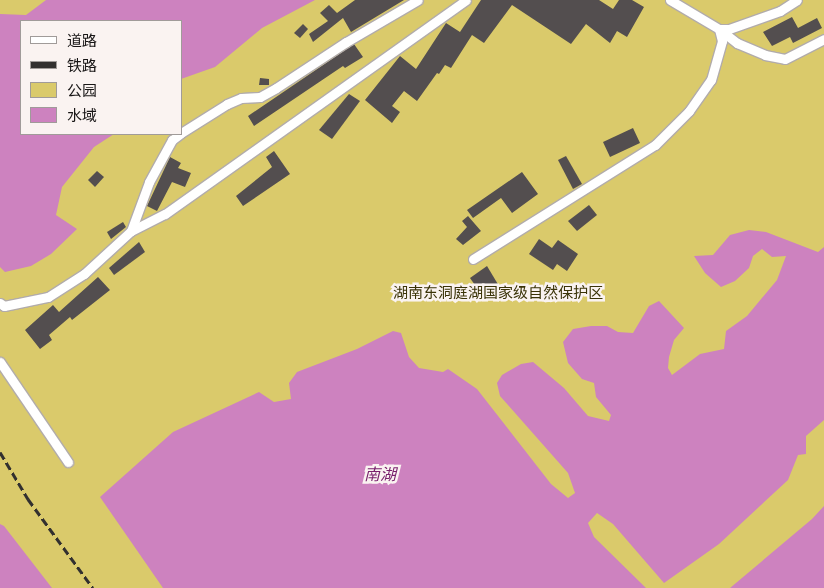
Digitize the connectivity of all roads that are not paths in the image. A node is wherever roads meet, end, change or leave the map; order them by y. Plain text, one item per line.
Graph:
1 (418, 0) edge
2 (466, 0) edge
3 (670, 0) edge
4 (797, 0) edge
5 (719, 29) junction
6 (824, 39) edge
7 (182, 132) edge
8 (178, 135) edge
9 (131, 231) junction
10 (473, 259) dead end
11 (0, 304) edge
12 (0, 362) edge
13 (68, 462) dead end

1 - 7 street
2 - 9 street
3 - 5 street
4 - 5 street
5 - 6 street
5 - 10 street
8 - 9 street
9 - 11 street
12 - 13 street

